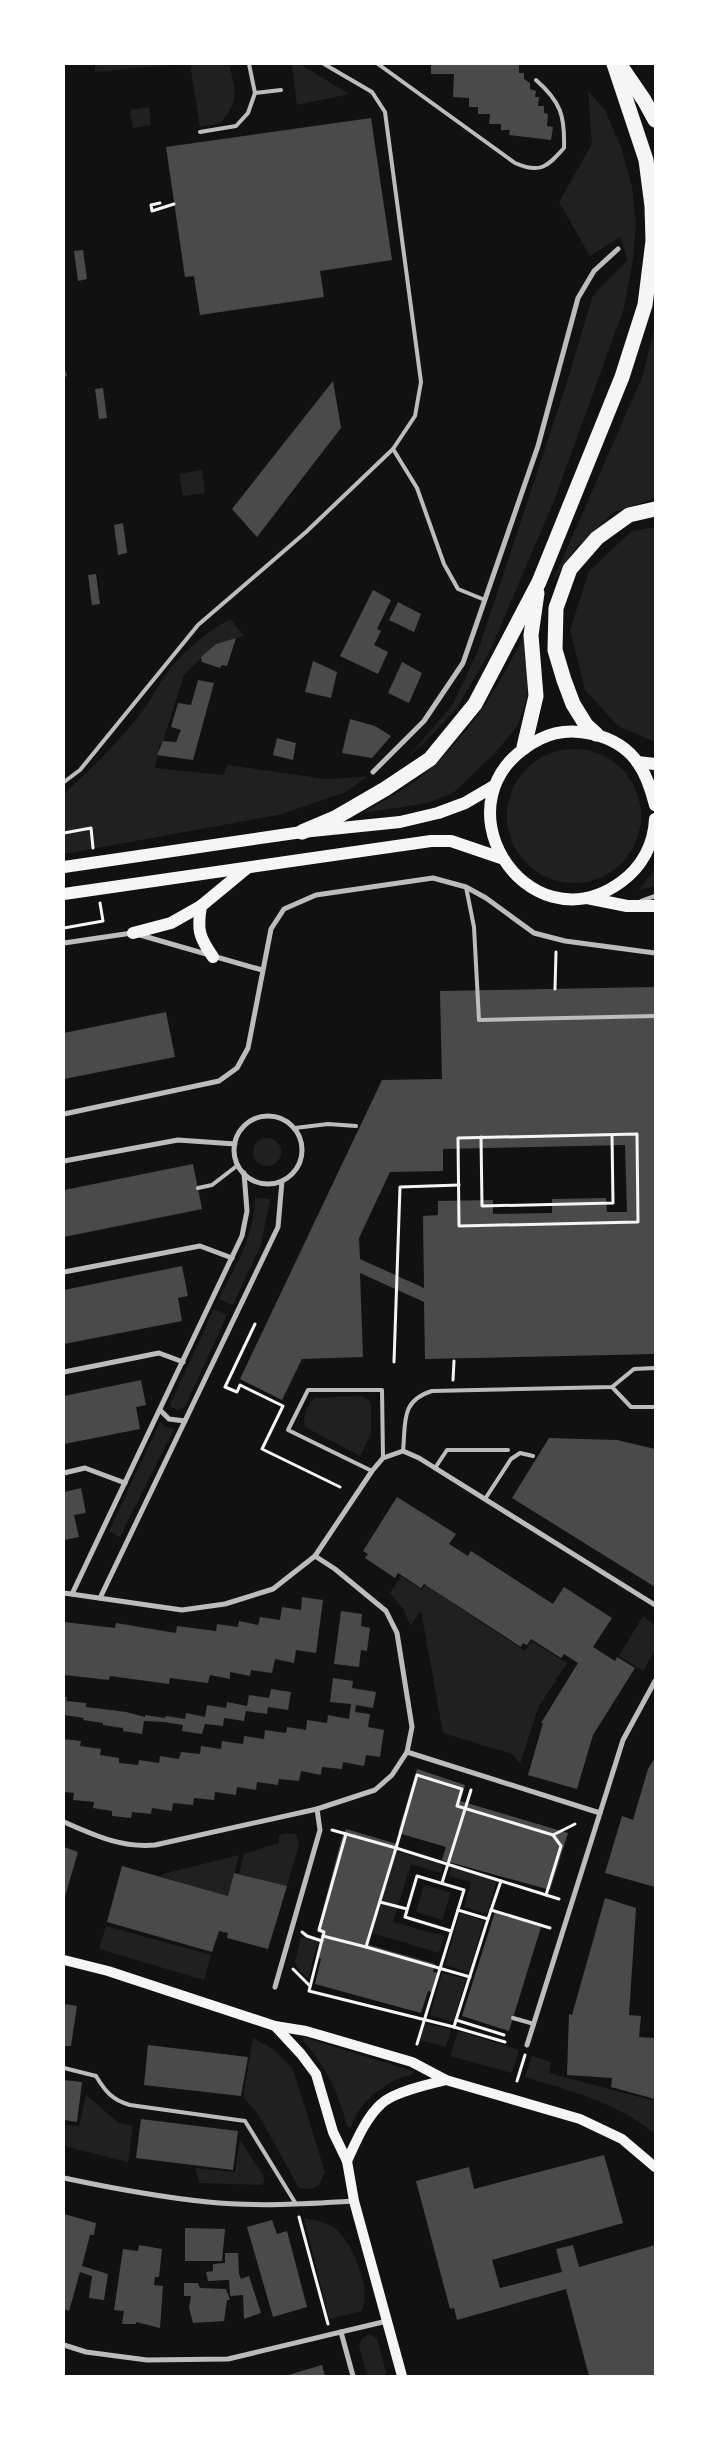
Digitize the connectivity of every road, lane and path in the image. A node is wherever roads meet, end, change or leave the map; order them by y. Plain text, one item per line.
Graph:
1 (249, 64) edge
2 (324, 64) edge
3 (378, 64) edge
4 (614, 64) edge
5 (619, 64) edge
6 (536, 80) dead end
7 (281, 90) dead end
8 (255, 93) junction
9 (655, 120) edge
10 (200, 132) dead end
11 (160, 203) dead end
12 (174, 204) dead end
13 (618, 249) dead end
14 (392, 448) junction
15 (655, 509) edge
16 (538, 582) junction
17 (485, 600) junction
18 (596, 734) junction
19 (524, 747) junction
20 (637, 762) junction
21 (655, 764) edge
22 (373, 772) dead end
23 (64, 782) edge
24 (494, 786) junction
25 (655, 805) edge
26 (655, 819) edge
27 (302, 832) junction
28 (655, 844) edge
29 (646, 856) junction
30 (501, 858) junction
31 (64, 867) edge
32 (248, 867) junction
33 (466, 888) junction
34 (64, 894) edge
35 (655, 896) edge
36 (587, 898) junction
37 (201, 906) junction
38 (627, 906) junction
39 (655, 906) edge
40 (103, 921) dead end
41 (64, 928) edge
42 (133, 933) junction
43 (64, 943) edge
44 (655, 953) edge
45 (556, 956) dead end
46 (213, 957) junction
47 (262, 970) junction
48 (555, 989) dead end
49 (655, 1016) edge
50 (64, 1114) edge
51 (356, 1126) dead end
52 (294, 1128) junction
53 (612, 1135) junction
54 (481, 1138) junction
55 (235, 1144) junction
56 (64, 1161) edge
57 (238, 1165) junction
58 (244, 1173) junction
59 (282, 1180) junction
60 (459, 1185) junction
61 (198, 1188) dead end
62 (232, 1258) junction
63 (64, 1272) edge
64 (255, 1324) dead end
65 (183, 1362) junction
66 (394, 1362) dead end
67 (655, 1368) edge
68 (64, 1372) edge
69 (612, 1387) junction
70 (655, 1407) edge
71 (160, 1410) junction
72 (185, 1421) junction
73 (403, 1450) junction
74 (508, 1450) dead end
75 (533, 1456) dead end
76 (383, 1458) junction
77 (435, 1468) junction
78 (372, 1471) junction
79 (64, 1473) edge
80 (125, 1483) junction
81 (340, 1487) dead end
82 (485, 1499) junction
83 (315, 1556) junction
84 (64, 1593) edge
85 (72, 1594) junction
86 (100, 1598) junction
87 (655, 1605) edge
88 (655, 1681) edge
89 (407, 1752) junction
90 (471, 1790) dead end
91 (465, 1808) junction
92 (317, 1809) junction
93 (600, 1813) junction
94 (64, 1822) edge
95 (575, 1824) dead end
96 (331, 1829) dead end
97 (346, 1834) junction
98 (553, 1835) junction
99 (396, 1848) junction
100 (447, 1864) junction
101 (501, 1881) junction
102 (442, 1883) junction
103 (546, 1895) junction
104 (556, 1898) dead end
105 (380, 1902) junction
106 (407, 1909) junction
107 (458, 1910) junction
108 (491, 1910) junction
109 (488, 1920) junction
110 (293, 1923) junction
111 (547, 1927) dead end
112 (451, 1931) junction
113 (323, 1936) junction
114 (322, 1941) junction
115 (366, 1947) junction
116 (284, 1956) junction
117 (64, 1960) edge
118 (440, 1968) junction
119 (470, 1977) junction
120 (310, 1986) junction
121 (275, 1987) dead end
122 (513, 2018) dead end
123 (425, 2019) junction
124 (456, 2020) junction
125 (534, 2024) junction
126 (275, 2026) junction
127 (454, 2027) junction
128 (504, 2036) dead end
129 (505, 2042) dead end
130 (417, 2044) dead end
131 (527, 2044) dead end
132 (523, 2060) dead end
133 (64, 2068) edge
134 (446, 2080) junction
135 (517, 2081) dead end
136 (347, 2161) junction
137 (655, 2167) edge
138 (64, 2178) edge
139 (354, 2201) junction
140 (296, 2204) junction
141 (387, 2321) junction
142 (341, 2332) junction
143 (331, 2334) junction
144 (64, 2345) edge
145 (353, 2376) edge
146 (402, 2376) edge

1 - 8 lane
2 - 14 lane
3 - 6 lane
4 - 16 highway
5 - 9 highway
7 - 8 lane
8 - 10 lane
11 - 12 path
13 - 17 street
14 - 17 lane
14 - 23 lane
15 - 18 highway
16 - 19 highway
16 - 27 highway
17 - 22 street
18 - 19 main road
18 - 20 main road
19 - 24 main road
20 - 21 main road
20 - 25 main road
24 - 27 main road
24 - 30 main road
26 - 29 main road
27 - 31 main road
28 - 29 main road
29 - 36 main road
30 - 32 main road
30 - 36 main road
32 - 34 main road
32 - 37 main road
33 - 44 street
33 - 47 street
33 - 49 lane
35 - 38 lane
36 - 38 main road
37 - 42 main road
37 - 46 main road
38 - 39 main road
40 - 41 path
42 - 43 street
42 - 46 street
45 - 48 path
46 - 47 street
47 - 50 street
51 - 52 lane
52 - 55 street
52 - 59 street
53 - 54 path
53 - 54 path
53 - 60 path
54 - 60 path
55 - 56 street
55 - 57 street
57 - 58 street
57 - 61 lane
58 - 59 street
58 - 62 street
59 - 72 street
60 - 66 path
62 - 63 street
62 - 65 street
64 - 81 path
65 - 68 street
65 - 71 street
67 - 69 lane
69 - 70 lane
69 - 73 lane
71 - 72 street
71 - 80 street
72 - 86 street
73 - 76 street
73 - 77 street
74 - 77 lane
75 - 82 lane
76 - 78 street
76 - 78 lane
77 - 82 street
78 - 83 street
79 - 80 street
80 - 85 street
82 - 87 street
83 - 86 street
83 - 89 street
84 - 85 street
85 - 86 street
88 - 93 street
89 - 92 street
89 - 93 street
90 - 91 path
91 - 98 path
91 - 99 path
91 - 100 path
92 - 94 street
92 - 110 street
93 - 125 street
95 - 98 path
96 - 97 path
97 - 99 path
97 - 113 path
98 - 103 path
99 - 100 path
99 - 105 path
100 - 101 path
100 - 102 path
101 - 103 path
101 - 108 path
102 - 106 path
102 - 107 path
103 - 104 path
105 - 106 path
105 - 115 path
106 - 112 path
107 - 109 path
107 - 112 path
108 - 109 path
108 - 111 path
109 - 119 path
110 - 114 path
110 - 116 street
112 - 118 path
113 - 114 path
113 - 115 path
114 - 120 path
115 - 118 path
116 - 120 path
116 - 121 street
117 - 126 main road
118 - 119 path
118 - 123 path
119 - 124 path
120 - 123 path
122 - 125 lane
123 - 127 path
123 - 130 path
124 - 127 path
124 - 128 path
125 - 131 street
126 - 134 main road
126 - 136 main road
127 - 129 path
132 - 135 path
133 - 140 lane
134 - 136 main road
134 - 137 main road
136 - 139 main road
138 - 140 street
139 - 140 street
139 - 141 main road
140 - 143 path
141 - 142 street
141 - 146 main road
142 - 143 street
142 - 145 street
143 - 144 street

